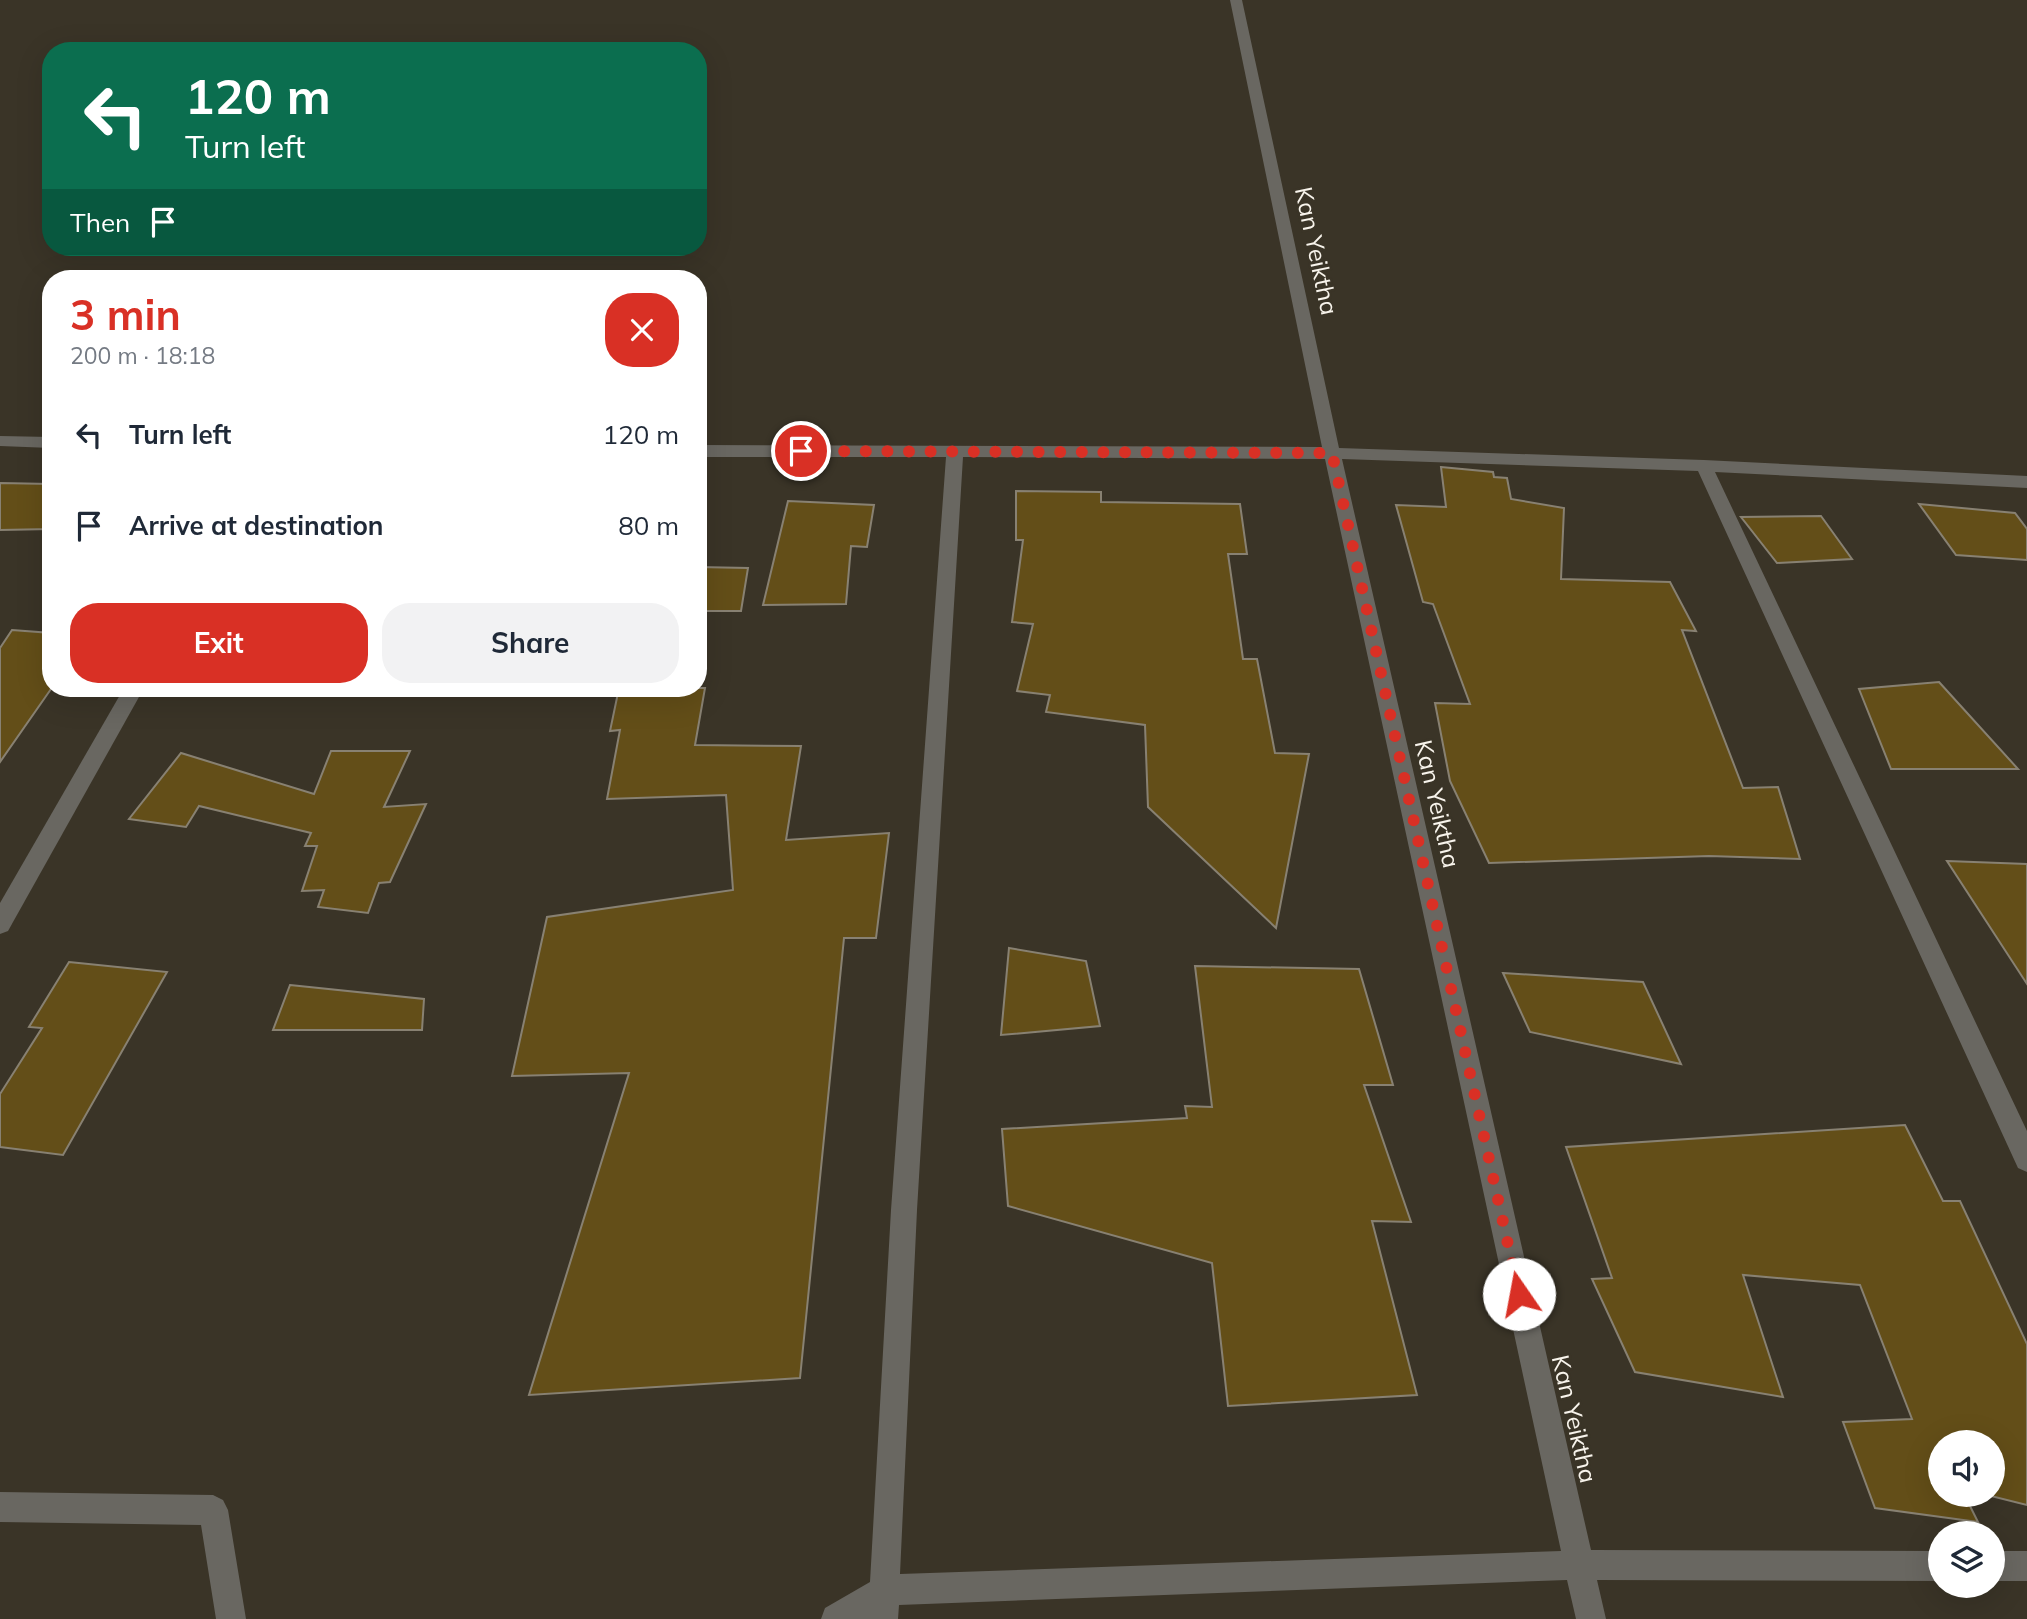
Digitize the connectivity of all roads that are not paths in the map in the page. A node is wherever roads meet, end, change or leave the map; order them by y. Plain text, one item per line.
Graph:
1 (1236, 0) edge
2 (0, 441) edge
3 (42, 443) edge
4 (707, 450) edge
5 (955, 451) junction
6 (1332, 453) junction
7 (1704, 466) junction
8 (2027, 482) edge
9 (129, 697) edge
10 (0, 923) edge
11 (2027, 1159) edge
12 (0, 1507) edge
13 (1579, 1565) junction
14 (1928, 1566) edge
15 (2005, 1566) edge
16 (2027, 1566) edge
17 (884, 1605) edge
18 (231, 1619) edge
19 (836, 1619) edge
20 (1591, 1619) edge

1 - 6 street, Kan Yeiktha
2 - 3 street
4 - 5 street
5 - 6 street
5 - 17 street
6 - 7 street
6 - 13 street, Kan Yeiktha
7 - 8 street
7 - 11 street
9 - 10 street
12 - 18 street
13 - 14 street
13 - 17 street
13 - 20 street, Kan Yeiktha
15 - 16 street
17 - 19 street

